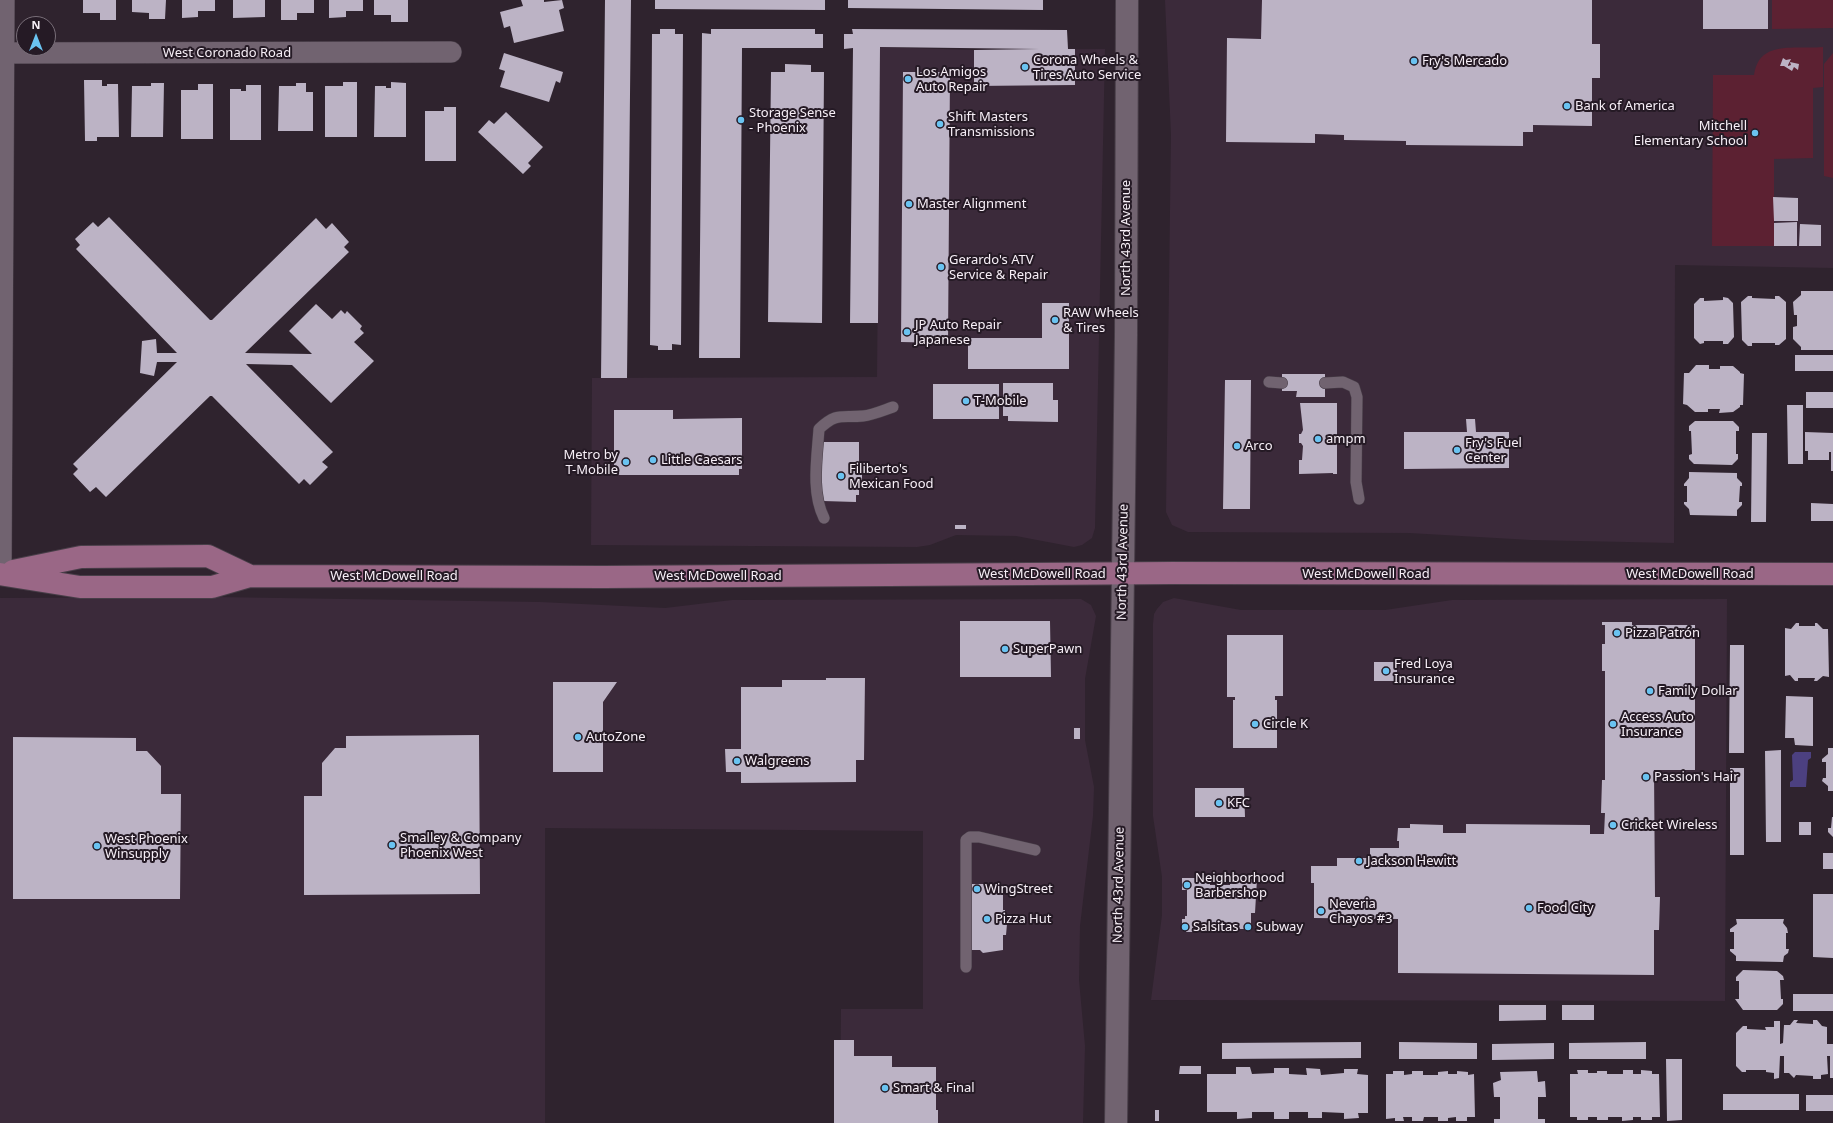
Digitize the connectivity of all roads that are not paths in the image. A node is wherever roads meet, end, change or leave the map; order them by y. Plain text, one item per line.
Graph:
1 (4, 0) edge
2 (1127, 0) edge
3 (451, 52) dead end
4 (4, 53) junction
5 (1269, 382) dead end
6 (1282, 383) dead end
7 (1325, 383) dead end
8 (893, 406) dead end
9 (1359, 499) dead end
10 (824, 518) dead end
11 (1123, 573) junction
12 (1, 574) edge
13 (1833, 574) edge
14 (250, 576) junction
15 (1035, 850) dead end
16 (966, 968) dead end
17 (1116, 1123) edge

1 - 4 street
2 - 11 main road, North 43rd Avenue
3 - 4 street, West Coronado Road
4 - 12 street
5 - 6 lane
7 - 9 lane
8 - 10 lane
11 - 13 main road, West McDowell Road
11 - 14 main road, West McDowell Road
11 - 17 main road, North 43rd Avenue
12 - 14 main road, West McDowell Road
12 - 14 main road, West McDowell Road
15 - 16 lane

